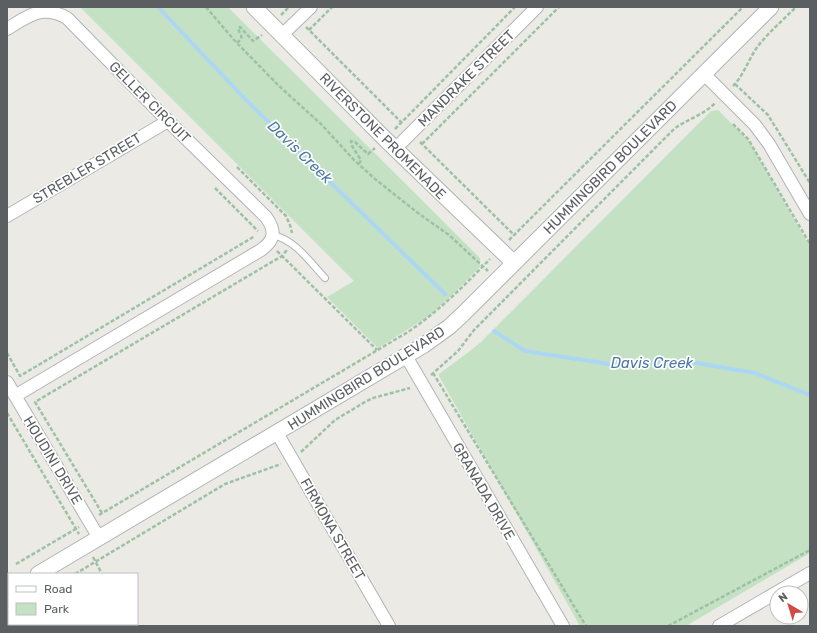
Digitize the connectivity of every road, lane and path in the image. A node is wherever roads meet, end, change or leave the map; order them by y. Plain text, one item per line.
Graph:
1 (206, 7) edge
2 (254, 7) edge
3 (311, 7) edge
4 (332, 7) edge
5 (515, 7) edge
6 (537, 7) edge
7 (559, 7) edge
8 (743, 7) edge
9 (771, 7) edge
10 (796, 7) edge
11 (287, 8) edge
12 (298, 19) junction
13 (7, 29) edge
14 (309, 30) junction
15 (282, 35) junction
16 (704, 74) junction
17 (738, 80) dead end
18 (709, 110) dead end
19 (168, 120) junction
20 (730, 120) dead end
21 (401, 122) junction
22 (411, 133) junction
23 (422, 144) junction
24 (395, 149) junction
25 (215, 188) dead end
26 (810, 214) edge
27 (7, 216) edge
28 (514, 235) junction
29 (271, 239) junction
30 (810, 244) edge
31 (500, 249) junction
32 (282, 256) junction
33 (514, 263) junction
34 (483, 266) junction
35 (325, 278) dead end
36 (377, 350) junction
37 (7, 353) edge
38 (406, 356) junction
39 (7, 382) edge
40 (406, 389) dead end
41 (15, 396) junction
42 (7, 413) edge
43 (277, 433) junction
44 (304, 450) dead end
45 (279, 465) dead end
46 (102, 513) junction
47 (89, 521) junction
48 (76, 529) junction
49 (100, 538) junction
50 (86, 546) junction
51 (810, 550) edge
52 (96, 562) junction
53 (16, 564) dead end
54 (101, 572) dead end
55 (40, 573) edge
56 (76, 573) edge
57 (810, 573) edge
58 (389, 626) edge
59 (563, 626) edge
60 (586, 626) edge
61 (668, 626) edge
62 (719, 626) edge

1 - 34 path
2 - 15 street, RIVERSTONE PROMENADE
3 - 12 street
4 - 14 path
5 - 21 path
6 - 22 street, MANDRAKE STREET
7 - 23 path
8 - 28 path
9 - 16 street, HUMMINGBIRD BOULEVARD
10 - 17 path
11 - 12 path
12 - 14 path
12 - 15 street
13 - 19 street, GELLER CIRCUIT
14 - 21 path
15 - 24 street, RIVERSTONE PROMENADE
16 - 26 street
16 - 33 street, HUMMINGBIRD BOULEVARD
18 - 60 path
19 - 27 street, STREBLER STREET
19 - 29 street, GELLER CIRCUIT
20 - 30 path
21 - 22 path
22 - 23 path
22 - 24 street, MANDRAKE STREET
23 - 28 path
24 - 31 street, RIVERSTONE PROMENADE
25 - 37 path
28 - 31 path
29 - 32 path
29 - 35 lane
29 - 41 street
31 - 33 street, RIVERSTONE PROMENADE
31 - 34 path
32 - 36 path
32 - 46 path
33 - 38 street, HUMMINGBIRD BOULEVARD
34 - 36 path
36 - 46 path
38 - 43 street, HUMMINGBIRD BOULEVARD
38 - 59 street, GRANADA DRIVE
39 - 41 street, HOUDINI DRIVE
40 - 44 path
41 - 47 street, HOUDINI DRIVE
42 - 48 path
43 - 49 street, HUMMINGBIRD BOULEVARD
43 - 58 street, FIRMONA STREET
45 - 52 path
46 - 47 path
47 - 48 path
47 - 49 street, HOUDINI DRIVE
48 - 50 path
48 - 53 path
49 - 50 street, HUMMINGBIRD BOULEVARD
50 - 52 path
50 - 55 street, HUMMINGBIRD BOULEVARD
51 - 61 path
52 - 54 path
52 - 56 path
57 - 62 street

